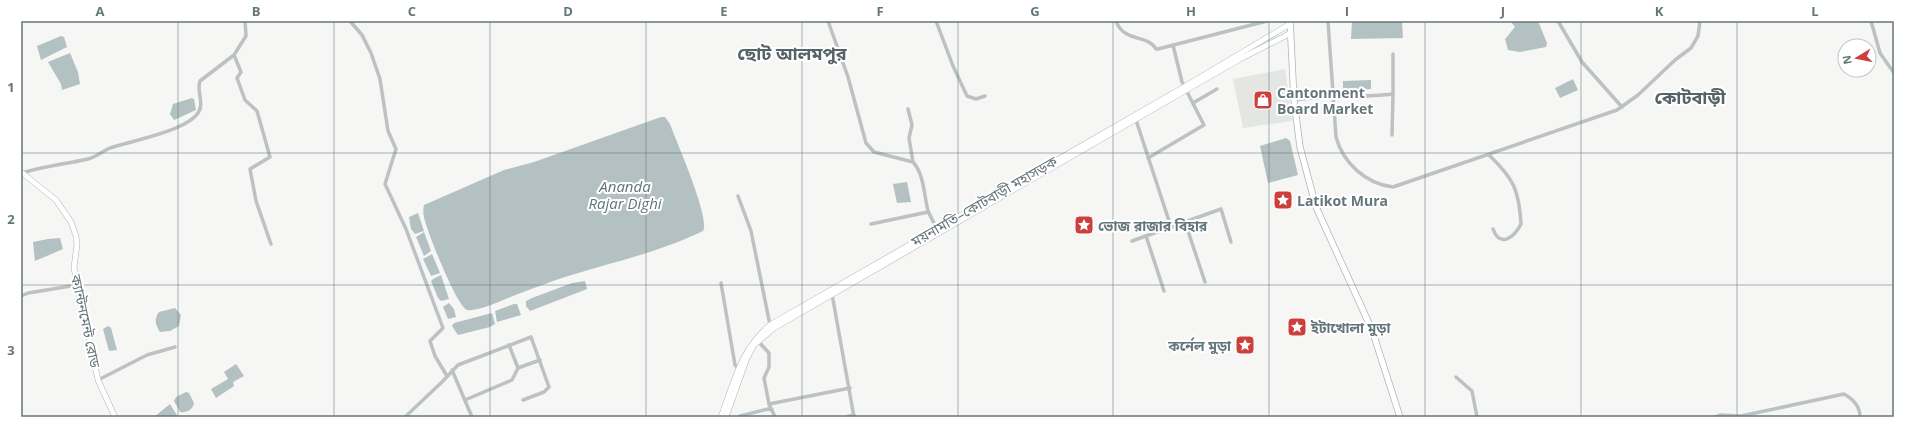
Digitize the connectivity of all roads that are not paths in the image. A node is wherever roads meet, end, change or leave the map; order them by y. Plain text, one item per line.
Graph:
1 (245, 21) edge
2 (350, 21) edge
3 (828, 21) edge
4 (936, 21) edge
5 (1116, 21) edge
6 (1267, 21) edge
7 (1328, 21) edge
8 (1558, 21) edge
9 (1700, 21) edge
10 (1871, 21) edge
11 (1290, 22) edge
12 (1289, 34) junction
13 (1173, 46) junction
14 (1393, 54) dead end
15 (234, 55) junction
16 (1894, 73) edge
17 (1185, 89) junction
18 (1217, 89) dead end
19 (1392, 94) junction
20 (985, 96) dead end
21 (1333, 96) junction
22 (1294, 100) junction
23 (1193, 104) junction
24 (1622, 107) junction
25 (908, 109) dead end
26 (1136, 120) junction
27 (1392, 135) dead end
28 (1489, 155) junction
29 (1148, 158) junction
30 (913, 162) junction
31 (22, 172) edge
32 (738, 196) dead end
33 (928, 212) junction
34 (1185, 222) junction
35 (871, 224) dead end
36 (1171, 227) junction
37 (936, 228) junction
38 (1493, 229) dead end
39 (1146, 236) junction
40 (1132, 240) dead end
41 (1231, 242) dead end
42 (271, 244) dead end
43 (1205, 282) dead end
44 (721, 283) dead end
45 (77, 285) junction
46 (1164, 291) dead end
47 (830, 292) junction
48 (21, 296) edge
49 (770, 324) junction
50 (758, 341) junction
51 (509, 345) junction
52 (175, 347) dead end
53 (540, 360) junction
54 (518, 368) junction
55 (452, 370) junction
56 (741, 370) junction
57 (447, 376) junction
58 (1456, 377) dead end
59 (98, 380) junction
60 (850, 388) junction
61 (465, 400) junction
62 (523, 400) dead end
63 (769, 404) junction
64 (772, 410) junction
65 (740, 416) dead end
66 (854, 416) edge
67 (115, 417) edge
68 (404, 417) edge
69 (472, 417) edge
70 (721, 417) edge
71 (726, 417) edge
72 (775, 417) edge
73 (846, 417) edge
74 (1400, 417) edge
75 (1477, 417) edge
76 (1715, 417) edge
77 (1860, 417) edge

1 - 15 street
2 - 57 street
3 - 30 street
4 - 20 street
5 - 13 street
6 - 13 street
7 - 21 street
8 - 24 street
9 - 24 street
10 - 16 street
11 - 12 main road
11 - 17 main road, ময়নামতি–কোটবাড়ী মহাসড়ক
12 - 17 main road, ময়নামতি–কোটবাড়ী মহাসড়ক
12 - 22 main road
13 - 17 street
14 - 19 street
15 - 31 street
15 - 42 street
17 - 23 street
17 - 26 main road, ময়নামতি–কোটবাড়ী মহাসড়ক
17 - 37 main road, ময়নামতি–কোটবাড়ী মহাসড়ক
18 - 23 street
19 - 21 street
19 - 27 street
21 - 22 street
21 - 28 street
22 - 74 main road
23 - 29 street
24 - 28 street
25 - 30 street
26 - 29 street
26 - 47 main road, ময়নামতি–কোটবাড়ী মহাসড়ক
28 - 38 street
29 - 36 street
30 - 33 street
31 - 45 main road, ক্যান্টনমেন্ট রোড
32 - 49 street
33 - 35 street
33 - 37 street
34 - 36 street
34 - 41 street
34 - 43 street
36 - 39 street
37 - 47 main road, ময়নামতি–কোটবাড়ী মহাসড়ক
39 - 40 street
39 - 46 street
44 - 56 street
45 - 48 street
45 - 59 main road, ক্যান্টনমেন্ট রোড
47 - 49 main road, ময়নামতি–কোটবাড়ী মহাসড়ক
47 - 50 main road, ময়নামতি–কোটবাড়ী মহাসড়ক
47 - 60 street
49 - 56 main road, ময়নামতি–কোটবাড়ী মহাসড়ক
50 - 56 main road, ময়নামতি–কোটবাড়ী মহাসড়ক
50 - 63 street
51 - 53 street
51 - 54 street
51 - 55 street
52 - 59 street
53 - 54 street
53 - 62 street
54 - 61 street
55 - 57 street
55 - 61 street
56 - 70 main road, ময়নামতি–কোটবাড়ী মহাসড়ক
56 - 71 main road, ময়নামতি–কোটবাড়ী মহাসড়ক
57 - 68 street
58 - 75 street
59 - 67 main road, ক্যান্টনমেন্ট রোড
60 - 63 street
60 - 66 street
61 - 69 street
63 - 64 street
64 - 65 street
64 - 72 street
66 - 73 street
76 - 77 street

